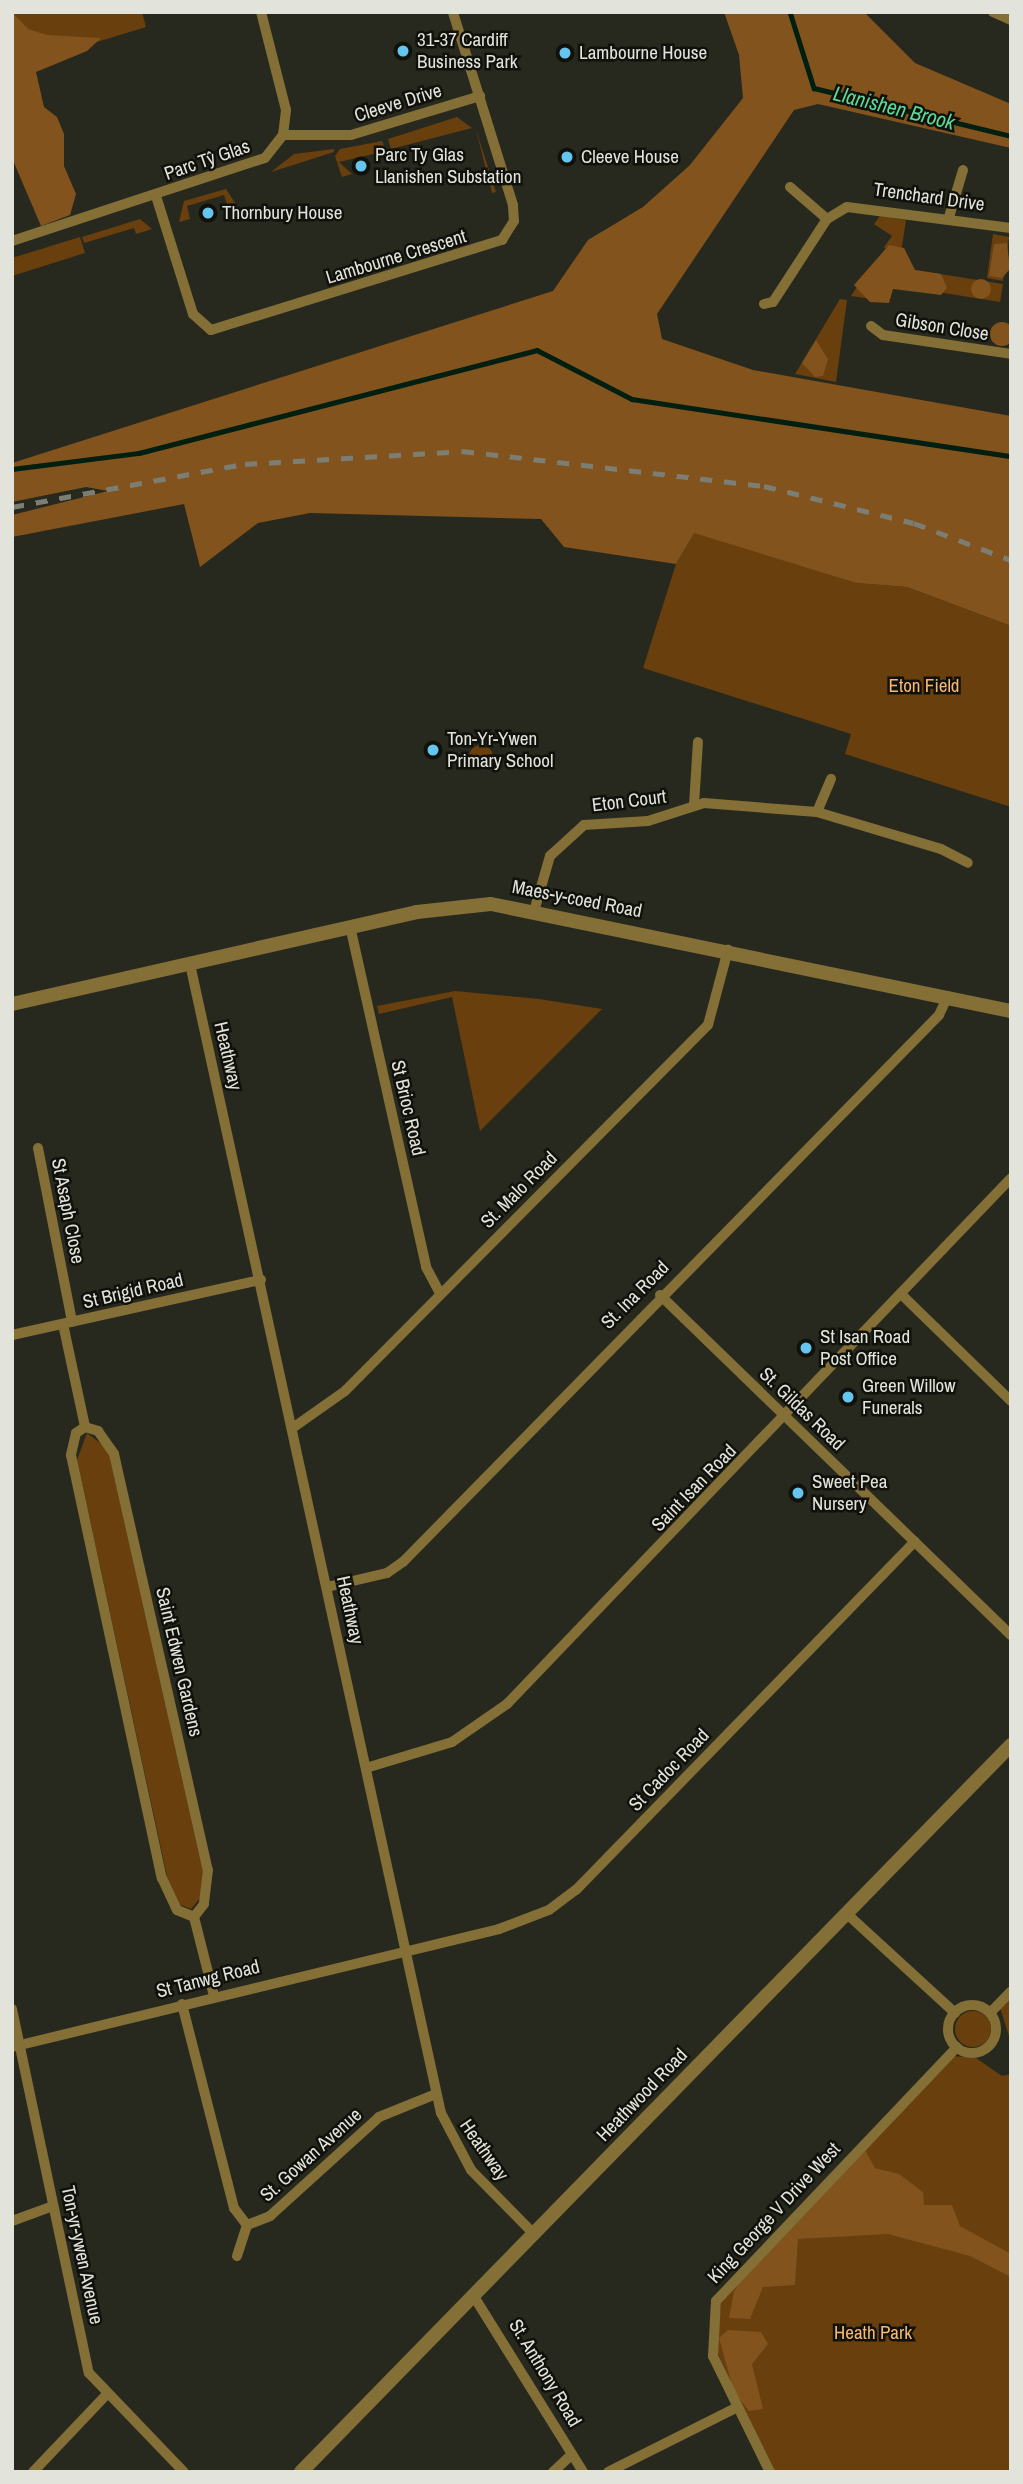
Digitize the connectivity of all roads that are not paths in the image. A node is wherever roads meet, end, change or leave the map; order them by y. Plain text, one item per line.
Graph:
1 (261, 12) edge
2 (453, 12) edge
3 (993, 12) edge
4 (1008, 17) edge
5 (480, 96) junction
6 (283, 135) junction
7 (963, 170) dead end
8 (790, 187) dead end
9 (156, 196) junction
10 (949, 217) junction
11 (827, 219) junction
12 (1011, 228) edge
13 (12, 241) edge
14 (764, 304) dead end
15 (871, 326) dead end
16 (1011, 354) edge
17 (698, 742) dead end
18 (831, 779) dead end
19 (694, 805) junction
20 (817, 812) junction
21 (968, 863) dead end
22 (535, 908) junction
23 (350, 926) junction
24 (728, 950) junction
25 (190, 964) junction
26 (948, 996) junction
27 (12, 1004) edge
28 (1011, 1011) edge
29 (38, 1148) dead end
30 (1011, 1178) edge
31 (261, 1280) junction
32 (440, 1293) junction
33 (902, 1294) junction
34 (660, 1295) junction
35 (67, 1323) junction
36 (12, 1335) edge
37 (1011, 1401) edge
38 (786, 1417) junction
39 (85, 1427) junction
40 (294, 1427) junction
41 (915, 1542) junction
42 (327, 1587) junction
43 (1011, 1635) edge
44 (1011, 1745) edge
45 (366, 1768) junction
46 (846, 1913) junction
47 (194, 1917) junction
48 (405, 1951) junction
49 (1011, 1991) edge
50 (214, 1996) junction
51 (182, 2004) junction
52 (12, 2009) edge
53 (955, 2013) junction
54 (989, 2013) junction
55 (16, 2045) edge
56 (957, 2047) junction
57 (436, 2094) junction
58 (53, 2206) junction
59 (12, 2221) edge
60 (247, 2225) junction
61 (533, 2233) junction
62 (237, 2256) dead end
63 (473, 2295) junction
64 (105, 2396) junction
65 (738, 2407) junction
66 (572, 2454) junction
67 (33, 2472) edge
68 (184, 2472) edge
69 (301, 2472) edge
70 (554, 2472) edge
71 (583, 2472) edge
72 (608, 2472) edge
73 (770, 2472) edge

1 - 6 street
2 - 5 street, Lambourne Crescent
3 - 4 street
5 - 6 street, Cleeve Drive
5 - 9 street, Lambourne Crescent
6 - 9 street, Parc Tŷ Glas
7 - 10 street
8 - 11 street
9 - 13 street, Parc Tŷ Glas
10 - 11 street, Trenchard Drive
10 - 12 street, Trenchard Drive
11 - 14 street
15 - 16 street, Gibson Close
17 - 19 street, Eton Court
18 - 20 street
19 - 20 street, Eton Court
19 - 22 street, Eton Court
20 - 21 street, Eton Court
22 - 23 street, Maes-y-coed Road
22 - 24 street, Maes-y-coed Road
23 - 25 street, Maes-y-coed Road
23 - 32 street, St Brioc Road
24 - 26 street, Maes-y-coed Road
24 - 32 street, St. Malo Road
25 - 27 street, Maes-y-coed Road
25 - 31 street, Heathway
26 - 28 street, Maes-y-coed Road
26 - 34 street, St. Ina Road
29 - 35 street, St Asaph Close
30 - 33 street, Saint Isan Road
31 - 35 street, St Brigid Road
31 - 40 street, Heathway
32 - 40 street, St. Malo Road
33 - 37 street
33 - 38 street, Saint Isan Road
34 - 38 street, St. Gildas Road
34 - 42 street, St. Ina Road
35 - 36 street, St Brigid Road
35 - 39 street
38 - 41 street, St. Gildas Road
38 - 45 street, Saint Isan Road
39 - 47 street, Saint Edwen Gardens
39 - 47 street
40 - 42 street, Heathway
41 - 43 street, St. Gildas Road
41 - 48 street, St Cadoc Road
42 - 45 street, Heathway
44 - 46 street, Heathwood Road
45 - 48 street, Heathway
46 - 53 street
46 - 61 street, Heathwood Road
47 - 50 street
48 - 50 street, St Tanwg Road
48 - 57 street, Heathway
49 - 54 street
50 - 51 street, St Tanwg Road
51 - 55 street, St Tanwg Road
51 - 60 street, St. Gowan Avenue
52 - 55 street, Ton-yr-ywen Avenue
53 - 54 street
53 - 56 street
54 - 56 street
55 - 58 street, Ton-yr-ywen Avenue
56 - 65 street, King George V Drive West
57 - 60 street, St. Gowan Avenue
57 - 61 street, Heathway
58 - 59 street
58 - 64 street, Ton-yr-ywen Avenue
60 - 62 street
61 - 63 street, Heathwood Road
63 - 66 street, St. Anthony Road
63 - 69 street, Heathwood Road
64 - 67 street
64 - 68 street, Ton-yr-ywen Avenue
65 - 72 street
65 - 73 street, King George V Drive West
66 - 70 street
66 - 71 street, St. Anthony Road

